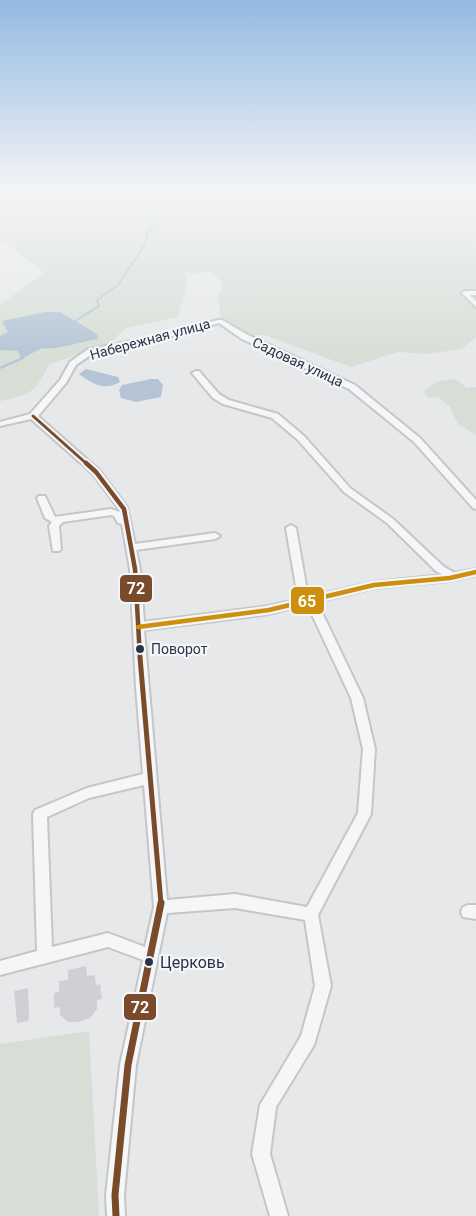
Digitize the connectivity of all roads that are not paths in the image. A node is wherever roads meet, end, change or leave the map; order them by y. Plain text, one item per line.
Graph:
1 (476, 293) edge
2 (476, 305) edge
3 (220, 321) joint
4 (196, 373) dead end
5 (33, 416) junction
6 (0, 424) edge
7 (42, 498) dead end
8 (476, 506) edge
9 (59, 520) junction
10 (126, 522) junction
11 (291, 528) dead end
12 (215, 536) dead end
13 (131, 548) junction
14 (56, 549) dead end
15 (476, 572) edge
16 (454, 577) junction
17 (309, 599) junction
18 (138, 627) junction
19 (150, 778) junction
20 (161, 907) junction
21 (311, 914) junction
22 (152, 956) junction
23 (45, 957) junction
24 (0, 969) edge
25 (116, 1216) edge
26 (279, 1216) edge

1 - 2 street
3 - 5 street, Набережная улица
3 - 8 street, Садовая улица
4 - 16 street
5 - 6 street
5 - 10 street
7 - 9 street
9 - 10 street
9 - 14 street
10 - 13 street
11 - 17 street
12 - 13 street
13 - 18 street
15 - 16 street
16 - 17 street
17 - 18 street
17 - 21 street
18 - 19 street
19 - 20 street
19 - 23 street
20 - 21 street
20 - 22 street
21 - 26 street
22 - 23 street
22 - 25 street
23 - 24 street

